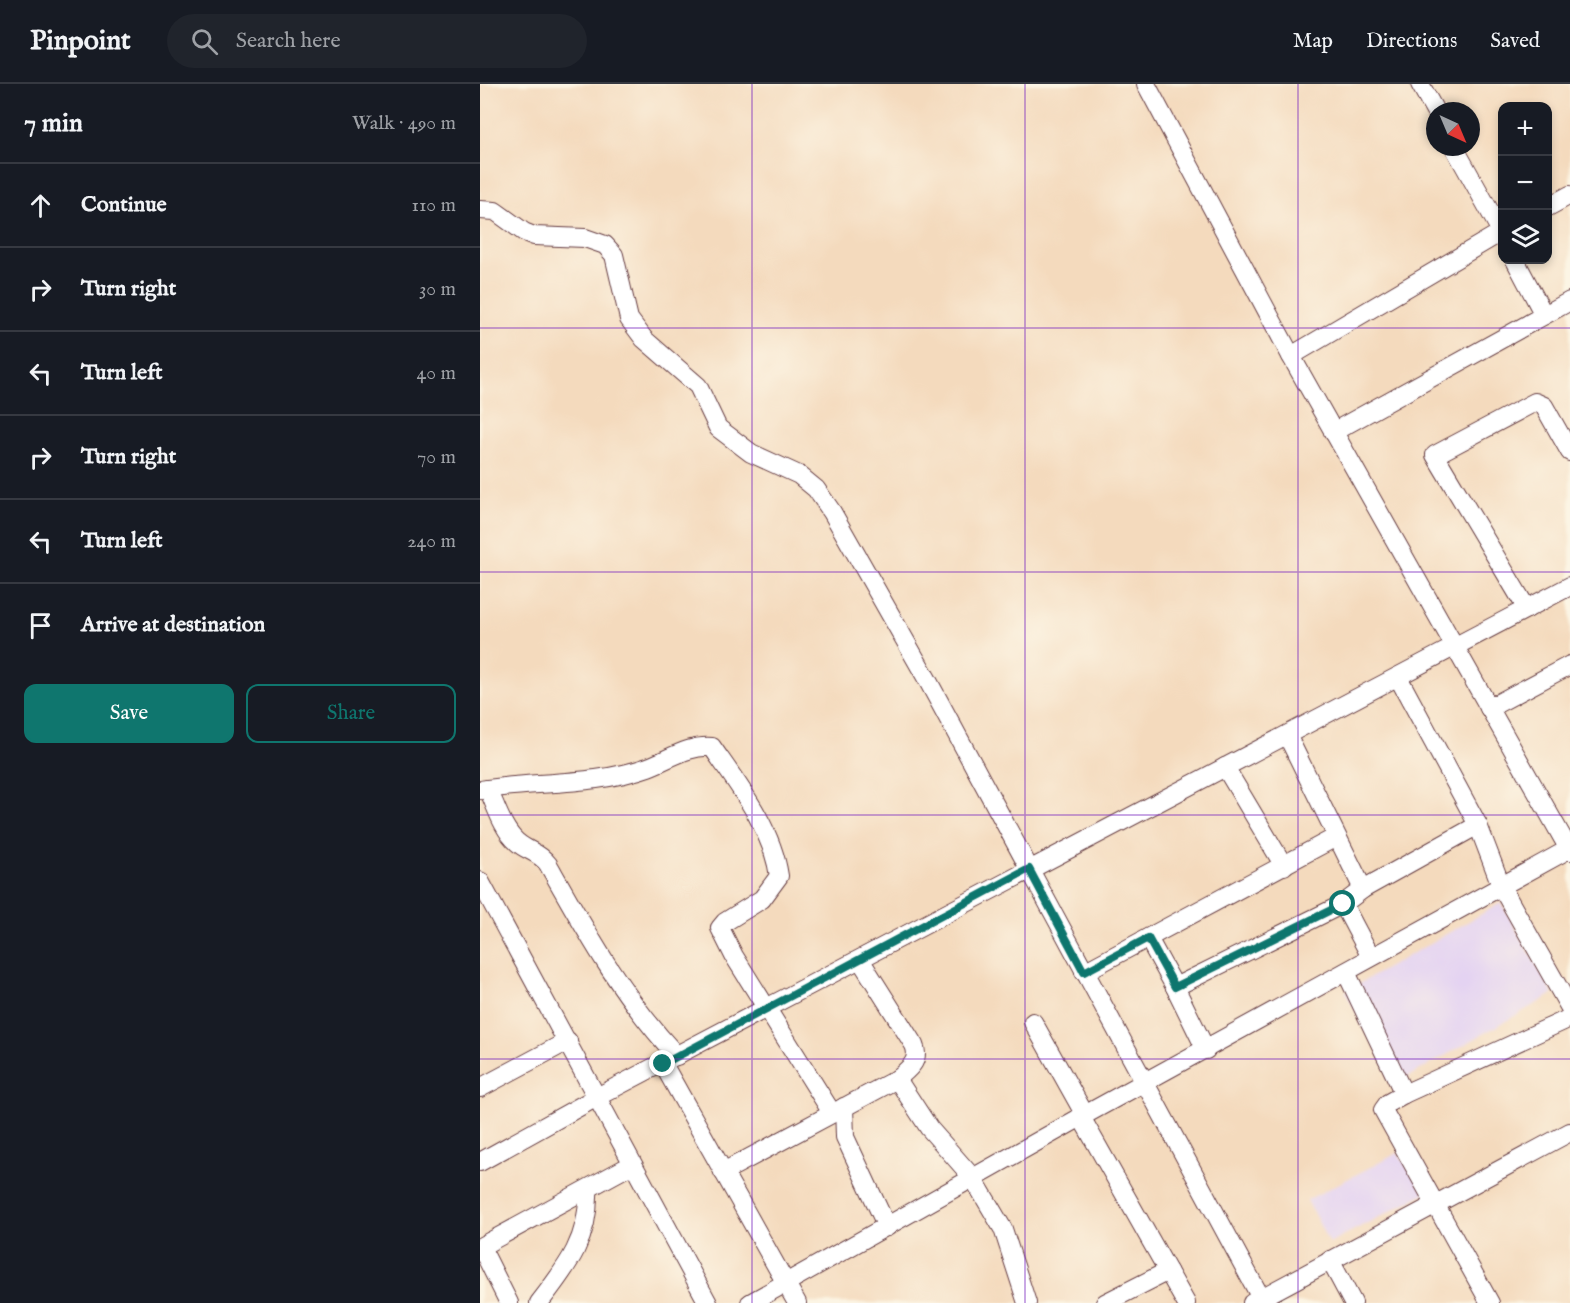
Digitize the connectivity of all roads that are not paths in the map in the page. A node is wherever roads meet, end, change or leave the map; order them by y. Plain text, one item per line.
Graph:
1 (1146, 84) edge
2 (1420, 84) edge
3 (1430, 102) edge
4 (1460, 156) edge
5 (1570, 195) edge
6 (1552, 205) edge
7 (480, 210) edge
8 (1498, 225) edge
9 (1498, 234) edge
10 (1517, 264) edge
11 (1570, 301) edge
12 (1544, 315) junction
13 (1291, 356) junction
14 (1333, 432) junction
15 (1570, 452) edge
16 (1570, 586) edge
17 (1527, 609) junction
18 (1454, 647) junction
19 (1570, 664) edge
20 (1398, 677) junction
21 (1489, 708) junction
22 (1287, 735) junction
23 (1225, 767) junction
24 (484, 790) edge
25 (1478, 825) junction
26 (1336, 837) junction
27 (1569, 850) edge
28 (1284, 866) junction
29 (1029, 869) junction
30 (480, 881) edge
31 (1502, 888) junction
32 (1363, 889) junction
33 (1343, 904) junction
34 (1148, 938) junction
35 (1371, 957) junction
36 (861, 961) junction
37 (1084, 972) junction
38 (1346, 972) junction
39 (1175, 987) junction
40 (1570, 1008) edge
41 (768, 1009) junction
42 (1570, 1018) edge
43 (1033, 1022) dead end
44 (568, 1041) junction
45 (1206, 1050) junction
46 (670, 1060) junction
47 (897, 1079) junction
48 (1144, 1083) junction
49 (480, 1088) edge
50 (1404, 1094) junction
51 (597, 1097) junction
52 (838, 1110) junction
53 (1083, 1116) junction
54 (1570, 1132) edge
55 (480, 1162) edge
56 (631, 1166) junction
57 (723, 1172) junction
58 (973, 1178) junction
59 (588, 1189) junction
60 (1437, 1204) junction
61 (887, 1227) junction
62 (480, 1247) edge
63 (1330, 1260) junction
64 (1168, 1270) junction
65 (786, 1282) junction
66 (1263, 1299) edge
67 (509, 1303) edge
68 (539, 1303) edge
69 (708, 1303) edge
70 (750, 1303) edge
71 (797, 1303) edge
72 (1027, 1303) edge
73 (1105, 1303) edge
74 (1186, 1303) edge
75 (1353, 1303) edge
76 (1491, 1303) edge

1 - 13 street
2 - 3 street
4 - 8 street
5 - 6 street
7 - 29 street
9 - 13 street
10 - 12 street
11 - 12 street
12 - 14 street
13 - 14 street
14 - 18 street
15 - 17 street
16 - 17 street
17 - 18 street
18 - 20 street
18 - 21 street
19 - 21 street
20 - 22 street
20 - 25 street
21 - 27 street
22 - 23 street
22 - 26 street
23 - 28 street
23 - 29 street
24 - 41 street
24 - 46 street
25 - 31 street
25 - 32 street
26 - 28 street
26 - 32 street
27 - 31 street
28 - 34 street
29 - 36 street
29 - 37 street
30 - 44 street
31 - 35 street
31 - 40 street
32 - 33 street
33 - 35 street
33 - 39 street
34 - 37 street
34 - 39 street
35 - 38 street
36 - 41 street
36 - 47 street
37 - 48 street
38 - 45 street
38 - 50 street
39 - 45 street
41 - 46 street
41 - 52 street
42 - 50 street
43 - 53 street
44 - 49 street
44 - 51 street
45 - 48 street
46 - 51 street
46 - 57 street
47 - 52 street
47 - 58 street
48 - 53 street
48 - 66 street
50 - 60 street
51 - 55 street
51 - 56 street
52 - 57 street
52 - 61 street
53 - 58 street
53 - 64 street
54 - 60 street
56 - 59 street
56 - 69 street
57 - 65 street
58 - 61 street
58 - 72 street
59 - 62 street
59 - 68 street
60 - 63 street
60 - 76 street
61 - 65 street
62 - 67 street
63 - 66 street
63 - 75 street
64 - 73 street
64 - 74 street
65 - 70 street
65 - 71 street

